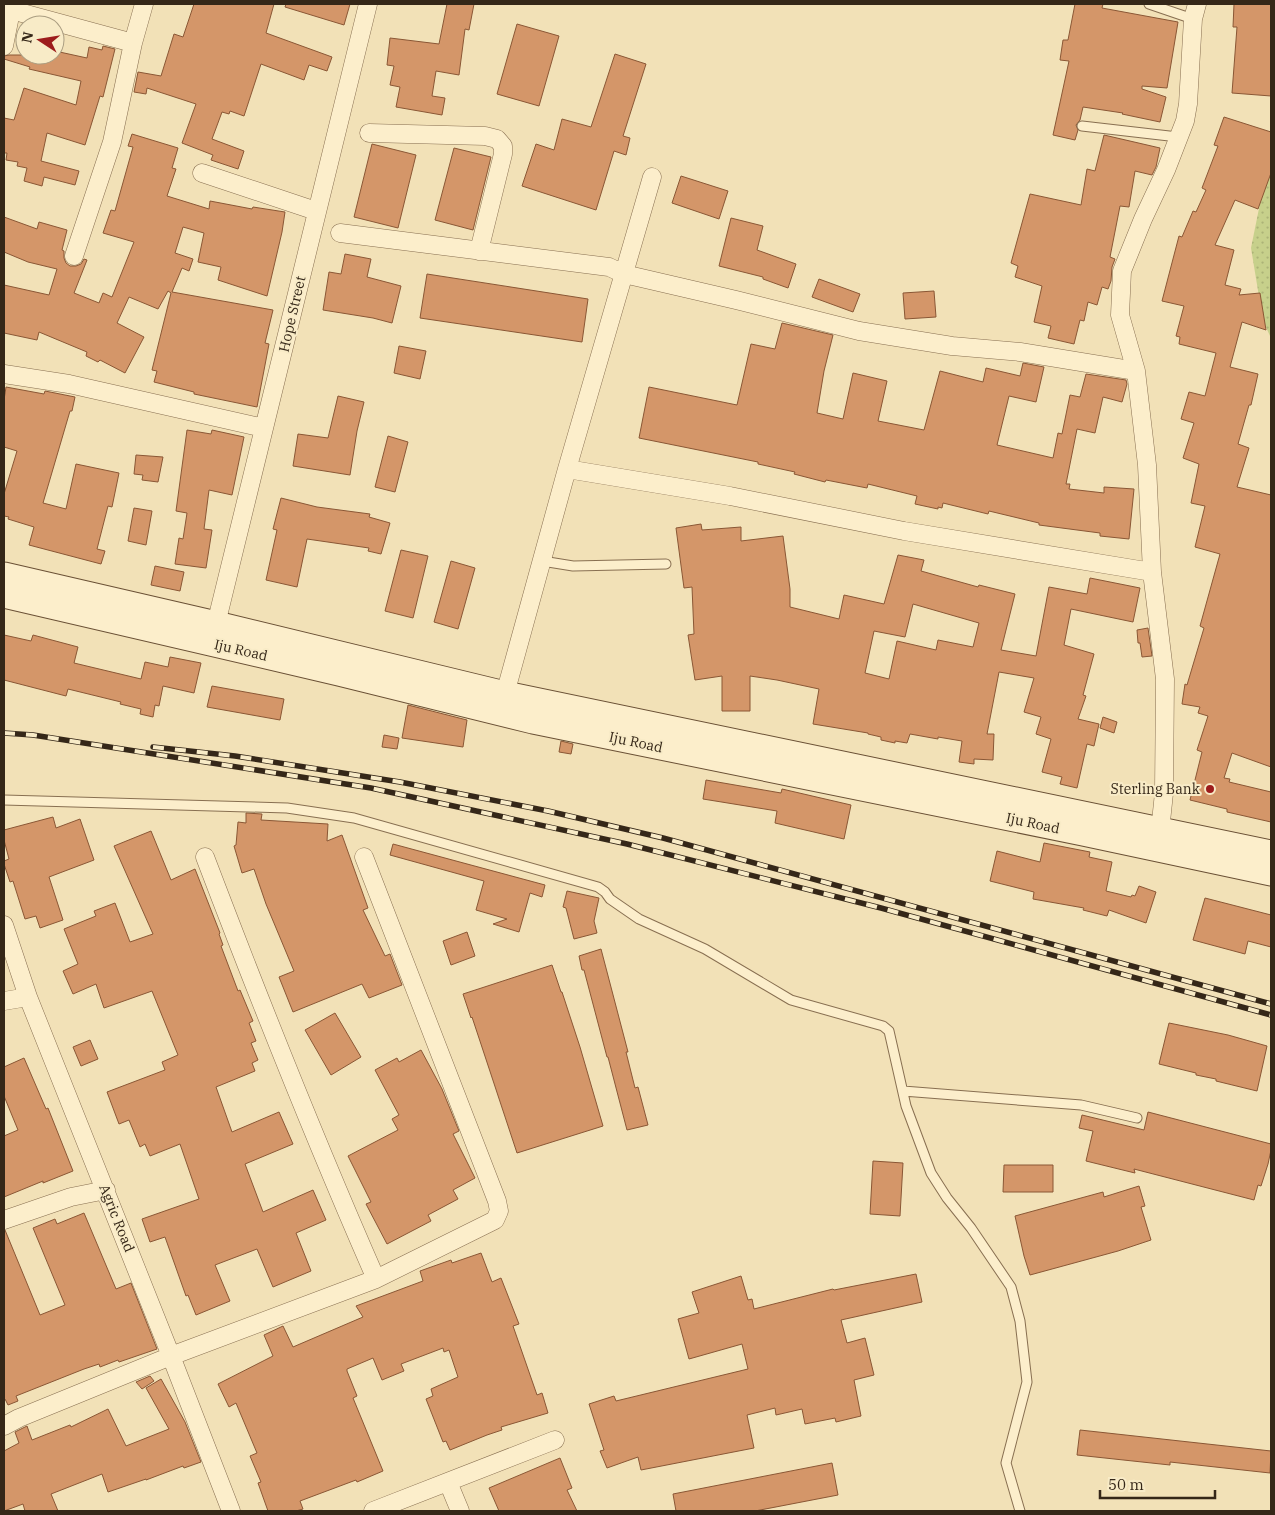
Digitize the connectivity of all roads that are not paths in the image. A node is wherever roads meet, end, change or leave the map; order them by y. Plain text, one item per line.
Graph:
1 (144, 4) edge
2 (368, 4) edge
3 (1149, 4) edge
4 (8, 9) edge
5 (1195, 11) edge
6 (133, 43) junction
7 (4, 46) edge
8 (1082, 126) dead end
9 (369, 134) dead end
10 (1178, 137) junction
11 (202, 173) dead end
12 (652, 177) dead end
13 (316, 211) junction
14 (340, 233) dead end
15 (479, 251) junction
16 (74, 256) dead end
17 (624, 274) junction
18 (1136, 371) junction
19 (4, 374) edge
20 (264, 428) junction
21 (567, 470) junction
22 (542, 561) junction
23 (666, 564) dead end
24 (1152, 572) junction
25 (4, 575) edge
26 (4, 595) edge
27 (216, 624) junction
28 (506, 694) junction
29 (4, 800) edge
30 (1085, 824) junction
31 (1160, 831) junction
32 (1271, 853) edge
33 (205, 857) dead end
34 (364, 857) dead end
35 (1271, 873) edge
36 (4, 925) edge
37 (28, 996) junction
38 (4, 1002) edge
39 (903, 1091) junction
40 (1137, 1118) dead end
41 (106, 1190) junction
42 (4, 1220) edge
43 (376, 1279) junction
44 (171, 1356) junction
45 (4, 1426) edge
46 (555, 1440) dead end
47 (448, 1482) junction
48 (231, 1511) edge
49 (373, 1511) edge
50 (460, 1511) edge
51 (1020, 1511) edge

1 - 6 street
2 - 13 street, Hope Street
3 - 5 lane
4 - 6 street
4 - 7 street
5 - 10 street
6 - 16 street
8 - 10 lane
9 - 15 street
10 - 18 street
11 - 13 street
12 - 17 street
13 - 20 street, Hope Street
14 - 15 street
15 - 17 street
17 - 18 street
17 - 21 street
18 - 24 street
19 - 20 street
20 - 27 street, Hope Street
21 - 22 street
21 - 24 street
22 - 23 lane
22 - 28 street
24 - 31 street
25 - 27 main road, Iju Road
26 - 30 main road, Iju Road
27 - 28 main road, Iju Road
28 - 30 main road, Iju Road
29 - 39 lane
30 - 31 main road, Iju Road
30 - 35 main road, Iju Road
31 - 32 main road, Iju Road
33 - 43 street
34 - 43 street
36 - 37 street, Agric Road
37 - 38 street
37 - 41 street, Agric Road
39 - 40 lane
39 - 51 lane
41 - 42 street
41 - 44 street, Agric Road
43 - 44 street
44 - 45 street
44 - 48 street, Agric Road
46 - 47 street
47 - 49 street
47 - 50 street

